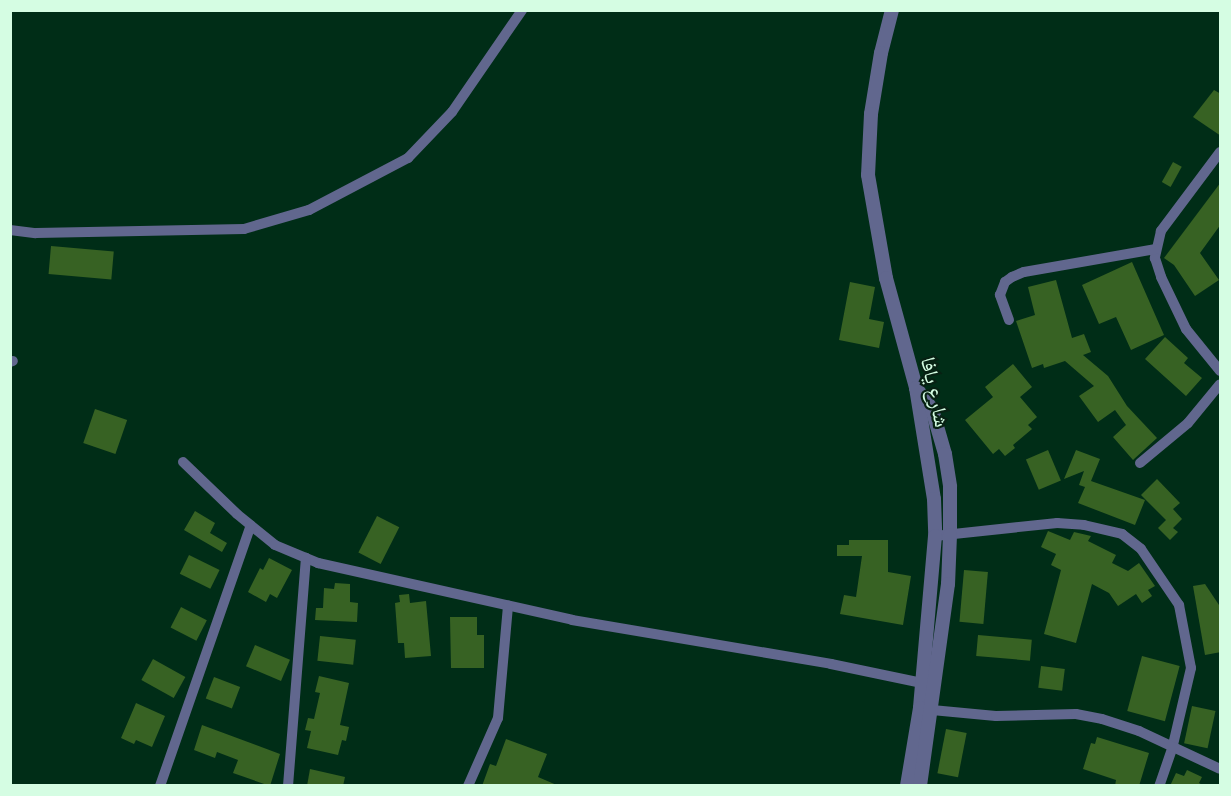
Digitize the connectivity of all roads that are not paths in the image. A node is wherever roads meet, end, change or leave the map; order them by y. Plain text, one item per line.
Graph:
1 (522, 10) edge
2 (892, 10) edge
3 (1221, 152) edge
4 (10, 230) edge
5 (1156, 249) junction
6 (1009, 320) dead end
7 (1221, 371) edge
8 (1221, 384) edge
9 (916, 388) junction
10 (183, 462) dead end
11 (1140, 463) dead end
12 (250, 525) junction
13 (950, 535) junction
14 (935, 536) junction
15 (306, 558) junction
16 (508, 605) junction
17 (922, 683) junction
18 (932, 710) junction
19 (1172, 749) junction
20 (1221, 769) edge
21 (160, 786) edge
22 (288, 786) edge
23 (468, 786) edge
24 (907, 786) edge
25 (920, 786) edge
26 (1159, 786) edge

1 - 4 street
2 - 9 street, شارع يافا
3 - 5 street
5 - 6 street
5 - 7 street
8 - 11 street
9 - 13 street
9 - 14 street, شارع يافا
10 - 12 street
12 - 15 street
12 - 21 street
13 - 14 street
13 - 18 street
13 - 19 street
14 - 17 street, شارع يافا
15 - 16 street
15 - 22 street
16 - 17 street
16 - 23 street
17 - 24 street, شارع يافا
18 - 19 street
18 - 25 street
19 - 20 street
19 - 26 street

